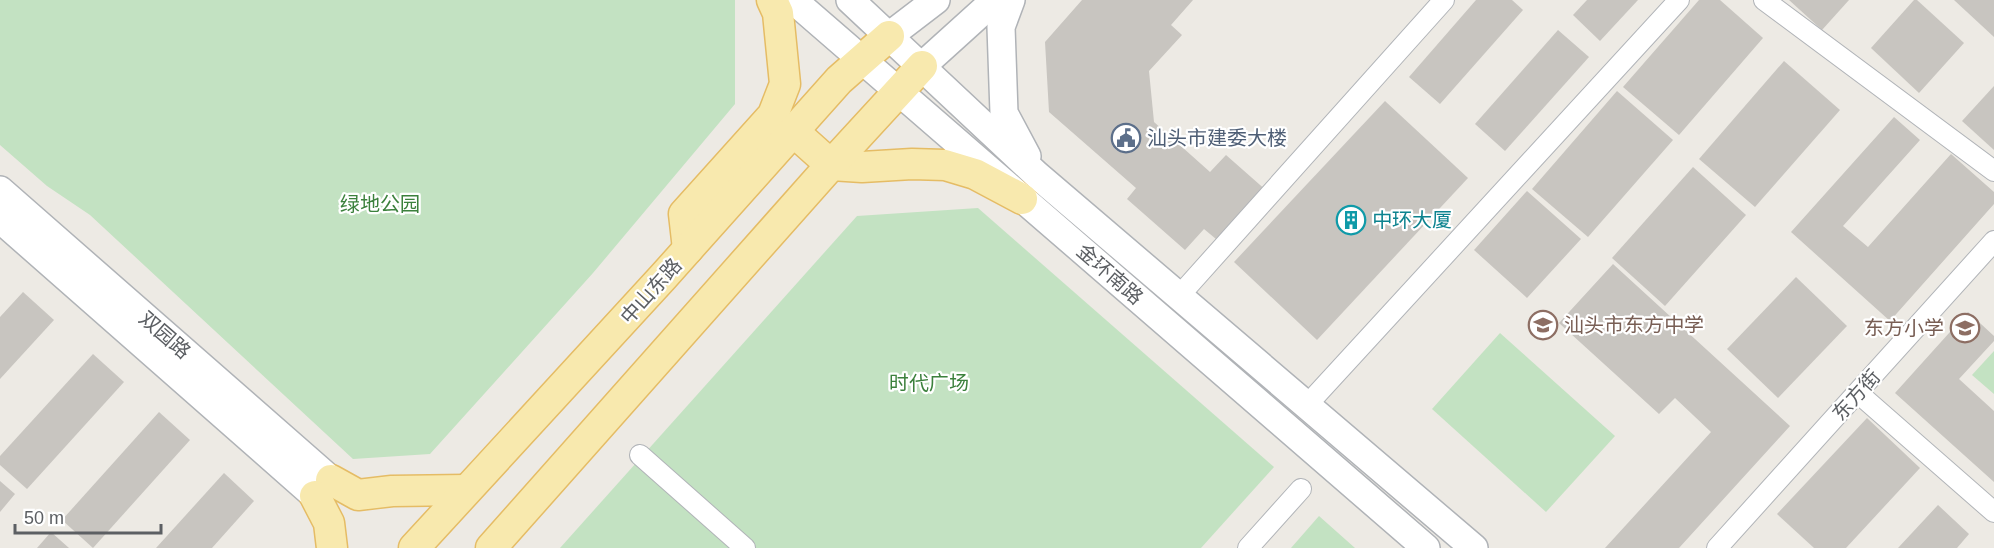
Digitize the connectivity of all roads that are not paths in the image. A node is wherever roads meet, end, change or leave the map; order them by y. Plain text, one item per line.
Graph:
1 (772, 0) edge
2 (793, 0) edge
3 (850, 0) edge
4 (936, 0) edge
5 (995, 0) edge
6 (1011, 0) edge
7 (1444, 0) edge
8 (1679, 0) edge
9 (1764, 0) edge
10 (889, 36) junction
11 (862, 60) junction
12 (922, 66) junction
13 (898, 91) junction
14 (793, 132) junction
15 (831, 165) junction
16 (1994, 171) edge
17 (1030, 187) junction
18 (0, 190) edge
19 (0, 219) edge
20 (1994, 241) edge
21 (688, 249) junction
22 (1179, 296) junction
23 (1858, 393) junction
24 (1307, 405) junction
25 (640, 455) dead end
26 (323, 488) junction
27 (1301, 489) dead end
28 (466, 490) junction
29 (1994, 512) edge
30 (332, 548) edge
31 (414, 548) edge
32 (491, 548) edge
33 (745, 548) edge
34 (1248, 548) edge
35 (1426, 548) edge
36 (1474, 548) edge
37 (1717, 548) edge

1 - 21 main road
2 - 11 main road, 金环南路
3 - 10 main road, 金环南路
4 - 10 main road
5 - 12 main road
6 - 17 main road
7 - 22 street
8 - 24 street
9 - 16 street
10 - 11 main road, 中山东路
10 - 12 main road, 金环南路
11 - 13 main road, 金环南路
11 - 14 main road, 中山东路
12 - 13 main road
12 - 17 main road, 金环南路
13 - 15 main road
13 - 17 main road, 金环南路
14 - 15 main road
14 - 21 main road, 中山东路
15 - 17 main road
15 - 32 main road
17 - 22 main road, 金环南路
17 - 35 main road, 金环南路
18 - 26 main road, 双园路
19 - 26 main road, 双园路
20 - 23 street, 东方街
21 - 28 main road, 中山东路
22 - 24 main road, 金环南路
23 - 29 street
23 - 37 street, 东方街
24 - 36 main road, 金环南路
25 - 33 street
26 - 28 main road
26 - 30 main road
27 - 34 street
28 - 31 main road, 中山东路

